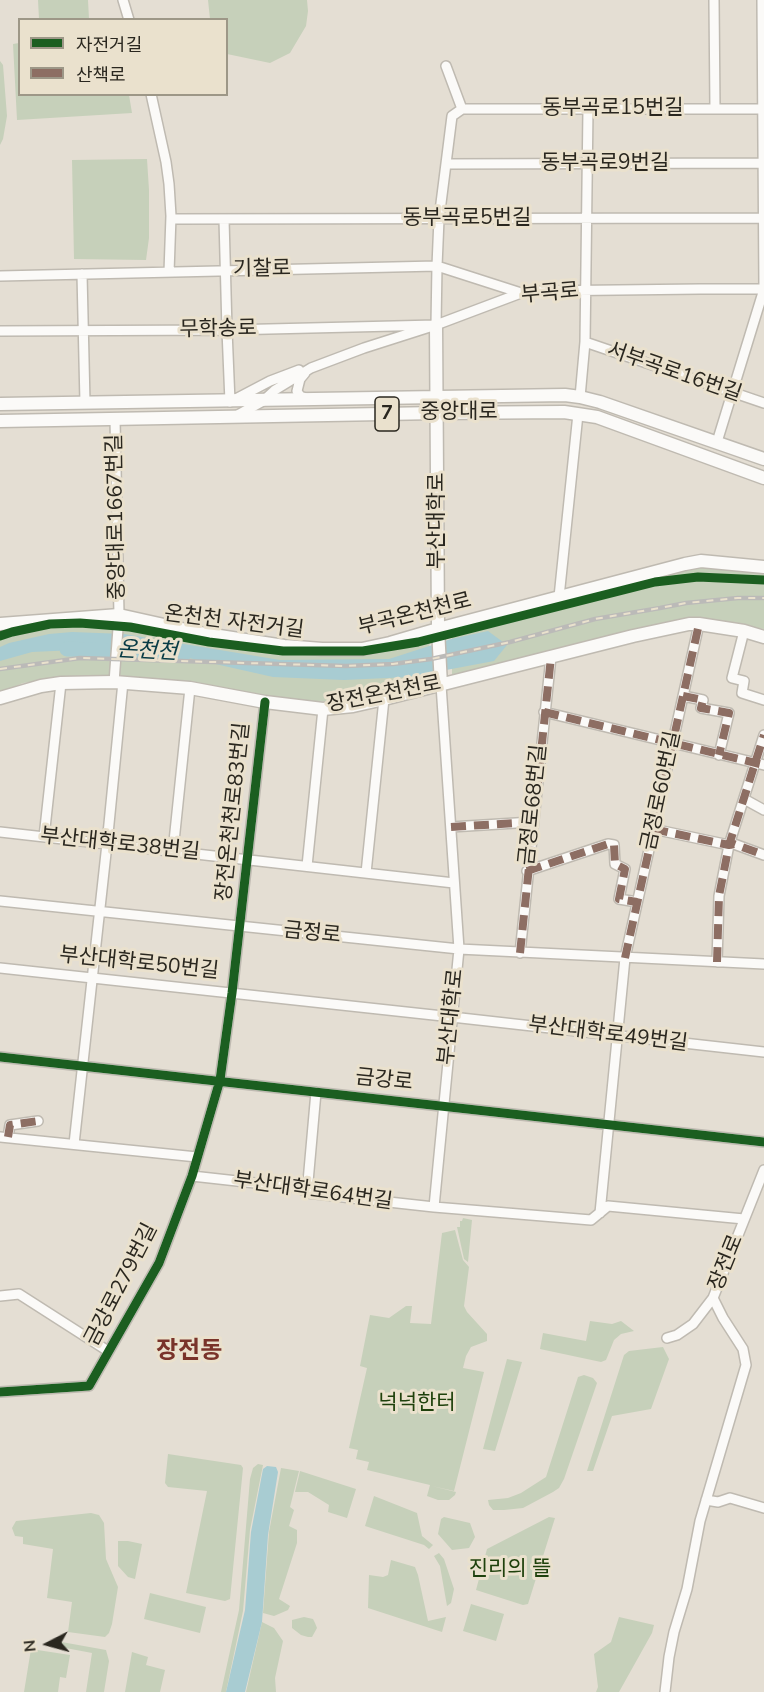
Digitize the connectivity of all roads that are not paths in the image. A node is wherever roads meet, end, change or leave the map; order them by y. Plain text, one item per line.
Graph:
1 (123, 0) edge
2 (714, 0) edge
3 (762, 0) edge
4 (763, 11) edge
5 (128, 18) edge
6 (763, 60) edge
7 (446, 66) dead end
8 (151, 96) edge
9 (462, 109) junction
10 (588, 109) junction
11 (715, 109) junction
12 (763, 109) edge
13 (763, 163) edge
14 (447, 164) junction
15 (587, 164) junction
16 (586, 218) junction
17 (764, 218) edge
18 (171, 219) junction
19 (224, 219) junction
20 (439, 219) junction
21 (437, 266) junction
22 (225, 271) junction
23 (169, 272) junction
24 (82, 274) junction
25 (0, 276) edge
26 (764, 289) edge
27 (585, 291) junction
28 (521, 293) junction
29 (436, 325) junction
30 (227, 330) junction
31 (0, 331) edge
32 (82, 331) junction
33 (585, 342) junction
34 (311, 368) junction
35 (732, 392) junction
36 (580, 396) junction
37 (437, 398) junction
38 (311, 400) junction
39 (263, 401) junction
40 (230, 402) junction
41 (85, 403) junction
42 (764, 403) edge
43 (0, 404) edge
44 (437, 413) junction
45 (578, 414) junction
46 (235, 417) junction
47 (115, 419) junction
48 (0, 421) edge
49 (717, 442) junction
50 (764, 459) edge
51 (764, 478) edge
52 (764, 567) edge
53 (559, 597) junction
54 (119, 615) junction
55 (0, 624) edge
56 (699, 624) junction
57 (438, 629) junction
58 (744, 631) junction
59 (764, 637) edge
60 (551, 657) junction
61 (117, 680) junction
62 (61, 683) junction
63 (441, 685) junction
64 (190, 688) junction
65 (683, 696) junction
66 (0, 698) edge
67 (384, 699) junction
68 (764, 700) edge
69 (265, 702) junction
70 (323, 709) junction
71 (544, 712) junction
72 (764, 735) edge
73 (672, 743) junction
74 (719, 755) junction
75 (760, 764) edge
76 (744, 799) junction
77 (764, 810) edge
78 (532, 822) junction
79 (451, 827) junction
80 (653, 829) junction
81 (0, 832) edge
82 (44, 837) junction
83 (107, 844) junction
84 (729, 845) junction
85 (173, 851) junction
86 (764, 855) edge
87 (247, 860) junction
88 (307, 867) junction
89 (527, 871) junction
90 (366, 873) junction
91 (454, 883) junction
92 (0, 901) edge
93 (638, 902) junction
94 (99, 912) junction
95 (240, 926) junction
96 (459, 949) junction
97 (520, 953) junction
98 (625, 958) junction
99 (717, 962) junction
100 (764, 964) edge
101 (0, 968) edge
102 (92, 978) junction
103 (232, 993) junction
104 (452, 1017) junction
105 (618, 1036) junction
106 (764, 1052) edge
107 (0, 1057) edge
108 (83, 1066) junction
109 (220, 1080) junction
110 (316, 1092) junction
111 (443, 1106) junction
112 (38, 1121) dead end
113 (609, 1124) junction
114 (4, 1137) edge
115 (764, 1142) edge
116 (74, 1144) junction
117 (197, 1157) junction
118 (764, 1170) edge
119 (192, 1176) junction
120 (307, 1193) junction
121 (434, 1207) junction
122 (600, 1213) junction
123 (744, 1219) junction
124 (0, 1296) edge
125 (713, 1298) junction
126 (667, 1338) dead end
127 (108, 1351) junction
128 (0, 1392) edge
129 (706, 1500) junction
130 (764, 1508) edge
131 (665, 1692) edge

1 - 5 street
2 - 11 street
3 - 4 street
4 - 6 street
6 - 12 street
7 - 9 street
8 - 18 street
9 - 10 street, 동부곡로15번길
9 - 14 street
10 - 11 street, 동부곡로15번길
10 - 15 street
11 - 12 street, 동부곡로15번길
12 - 13 street
13 - 15 street, 동부곡로9번길
13 - 17 street
14 - 15 street, 동부곡로9번길
14 - 20 street
15 - 16 street
16 - 17 street, 동부곡로5번길
16 - 20 street, 동부곡로5번길
16 - 27 street
17 - 26 street
18 - 19 street, 동부곡로5번길
18 - 23 street
19 - 20 street, 동부곡로5번길
19 - 22 street
20 - 21 street
21 - 22 street, 기찰로
21 - 28 street, 기찰로
21 - 29 street
22 - 23 street, 기찰로
22 - 30 street
23 - 24 street, 기찰로
24 - 25 street, 기찰로
24 - 32 street
26 - 27 street, 부곡로
26 - 35 street
27 - 28 street, 부곡로
27 - 33 street
28 - 29 street, 부곡로
29 - 30 street, 무학송로
29 - 34 street, 부곡로
29 - 37 main road, 부산대학로
30 - 32 street, 무학송로
30 - 40 street
31 - 32 street, 무학송로
32 - 41 street
33 - 35 street, 서부곡로16번길
33 - 36 street
34 - 38 street
34 - 39 street, 부곡로
34 - 40 street, 부곡로
35 - 42 street, 서부곡로16번길
35 - 49 street
36 - 37 main road, 중앙대로 / 7
36 - 49 main road, 중앙대로 / 7
37 - 38 main road, 중앙대로 / 7
37 - 44 main road, 부산대학로
38 - 39 main road, 중앙대로 / 7
39 - 40 main road, 중앙대로 / 7
39 - 46 street, 부곡로
40 - 41 main road, 중앙대로 / 7
41 - 43 main road, 중앙대로 / 7
44 - 45 main road, 중앙대로 / 7
44 - 46 main road, 중앙대로 / 7
44 - 57 main road, 부산대학로
45 - 51 main road, 중앙대로 / 7
45 - 53 street
46 - 47 main road, 중앙대로 / 7
47 - 48 main road, 중앙대로 / 7
47 - 54 street, 중앙대로1667번길
49 - 50 main road, 중앙대로 / 7
52 - 53 main road, 부곡온천천로
53 - 57 main road, 부곡온천천로
54 - 55 main road, 부곡온천천로
54 - 57 main road, 부곡온천천로
54 - 61 street, 중앙대로1667번길
56 - 58 main road, 장전온천천로
56 - 60 main road, 장전온천천로
56 - 65 street, 금정로60번길
57 - 63 main road, 부산대학로
58 - 59 main road, 장전온천천로
58 - 68 street
60 - 63 main road, 장전온천천로
60 - 71 street, 금정로68번길
61 - 62 main road, 장전온천천로
61 - 64 main road, 장전온천천로
61 - 83 street, 중앙대로1667번길
62 - 66 main road, 장전온천천로
62 - 82 street
63 - 67 main road, 장전온천천로
63 - 79 street, 부산대학로
64 - 69 main road, 장전온천천로
64 - 85 street
65 - 73 street, 금정로60번길
65 - 74 street
67 - 70 main road, 장전온천천로
67 - 90 street
69 - 70 main road, 장전온천천로
69 - 87 street, 장전온천천로83번길
70 - 88 street
71 - 73 street
71 - 78 street, 금정로68번길
72 - 75 street
73 - 74 street
73 - 80 street, 금정로60번길
74 - 75 street
75 - 76 street
76 - 77 street
76 - 84 street
78 - 79 street
78 - 89 street, 금정로68번길
79 - 91 street, 부산대학로
80 - 84 street
80 - 93 street, 금정로60번길
81 - 82 street, 부산대학로38번길
82 - 83 street, 부산대학로38번길
83 - 85 street, 부산대학로38번길
83 - 94 street, 중앙대로1667번길
84 - 86 street
84 - 99 street
85 - 87 street, 부산대학로38번길
87 - 88 street, 부산대학로38번길
87 - 95 street, 장전온천천로83번길
88 - 90 street, 부산대학로38번길
89 - 93 street
89 - 97 street, 금정로68번길
90 - 91 street, 부산대학로38번길
91 - 96 street, 부산대학로
92 - 94 street, 금정로
93 - 98 street, 금정로60번길
94 - 95 street, 금정로
94 - 102 street, 중앙대로1667번길
95 - 96 street, 금정로
95 - 103 street, 장전온천천로83번길
96 - 97 street, 금정로
96 - 104 street, 부산대학로
97 - 98 street, 금정로
98 - 99 street, 금정로
98 - 105 street
99 - 100 street, 금정로
101 - 102 street, 부산대학로50번길
102 - 103 street, 부산대학로50번길
102 - 108 street, 중앙대로1667번길
103 - 104 street, 부산대학로50번길
103 - 109 street, 금강로279번길
104 - 105 street, 부산대학로49번길
104 - 111 street, 부산대학로
105 - 106 street, 부산대학로49번길
105 - 113 street
107 - 108 street, 금강로
108 - 109 street, 금강로
108 - 116 street, 중앙대로1667번길
109 - 110 street, 금강로
109 - 117 street, 금강로279번길
110 - 111 street, 금강로
110 - 120 street
111 - 113 street, 금강로
111 - 121 street, 부산대학로
112 - 114 street
113 - 115 street, 금강로
113 - 122 street
114 - 116 street
116 - 117 street
117 - 119 street, 금강로279번길
118 - 123 street, 장전로
119 - 120 street, 부산대학로64번길
119 - 127 street, 금강로279번길
120 - 121 street, 부산대학로64번길
121 - 122 street, 부산대학로64번길
122 - 123 street, 부산대학로64번길
123 - 125 street, 장전로
124 - 127 street, 금강로279번길
125 - 126 street, 장전로
125 - 129 street
127 - 128 street, 금강로279번길
129 - 130 street
129 - 131 street

